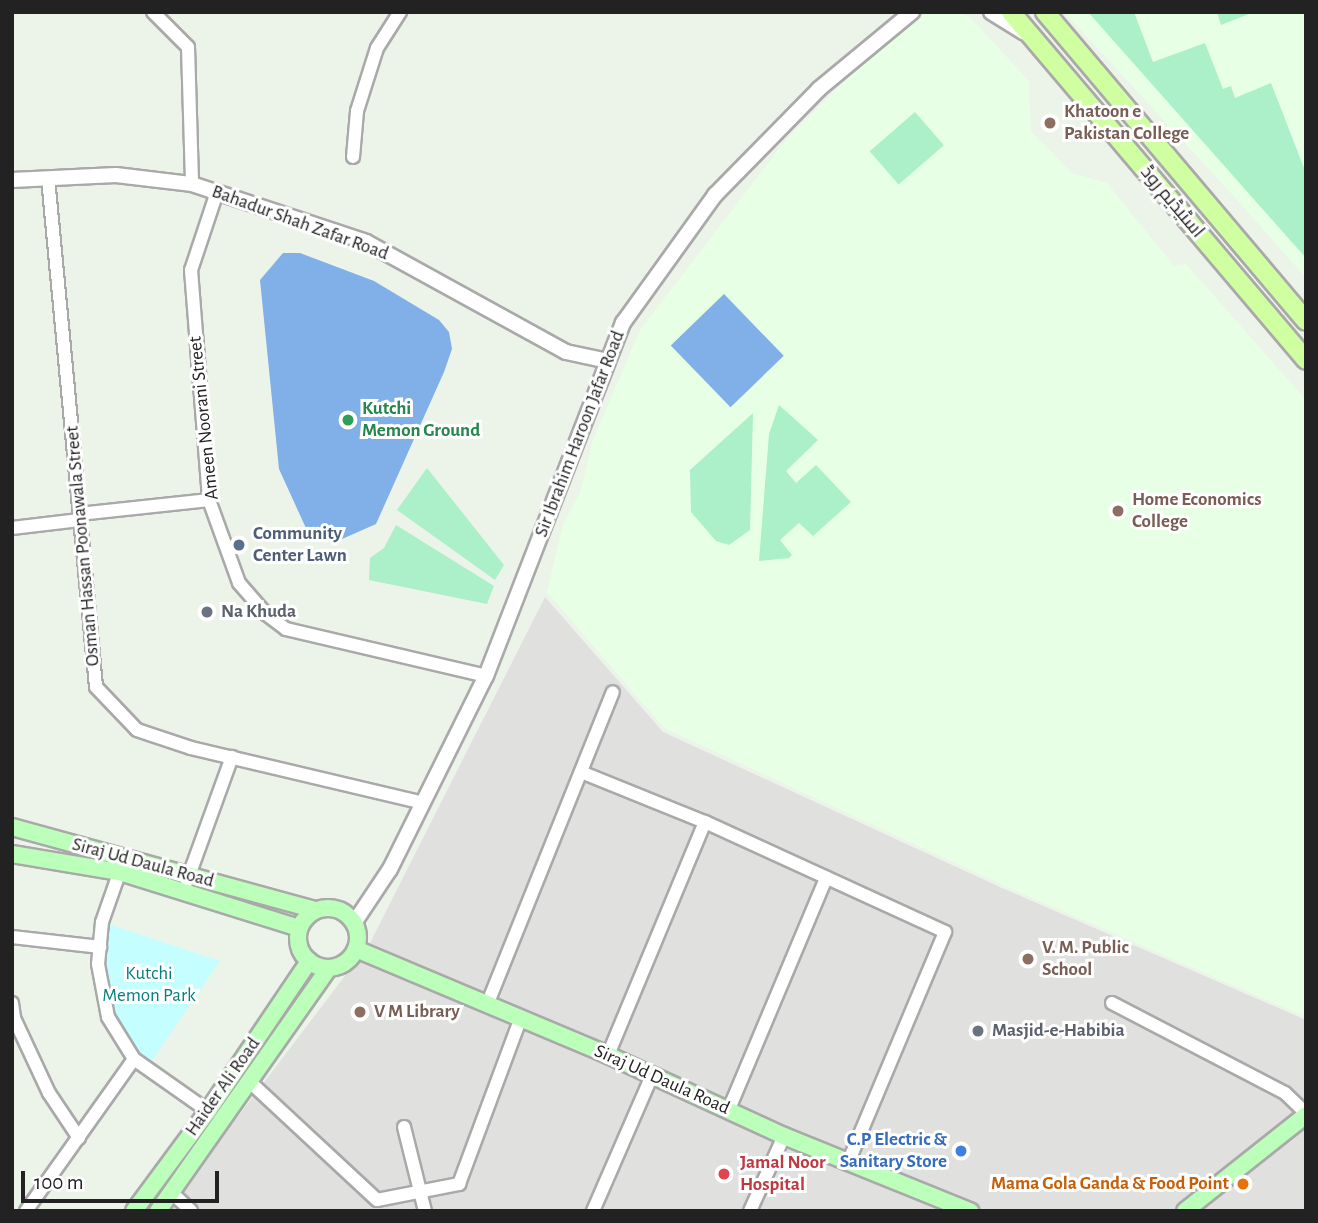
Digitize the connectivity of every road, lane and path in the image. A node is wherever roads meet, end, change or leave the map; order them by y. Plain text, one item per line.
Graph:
1 (153, 12) edge
2 (401, 12) edge
3 (991, 12) edge
4 (1011, 12) edge
5 (1045, 12) edge
6 (913, 13) edge
7 (1034, 39) junction
8 (353, 156) dead end
9 (48, 178) junction
10 (12, 180) edge
11 (192, 184) junction
12 (217, 192) junction
13 (1209, 208) junction
14 (1189, 223) junction
15 (1306, 321) edge
16 (605, 360) junction
17 (1306, 360) edge
18 (209, 499) junction
19 (80, 517) junction
20 (12, 528) edge
21 (486, 676) junction
22 (613, 692) dead end
23 (232, 757) junction
24 (582, 772) junction
25 (424, 803) junction
26 (705, 822) junction
27 (12, 827) edge
28 (12, 853) edge
29 (122, 865) junction
30 (189, 875) junction
31 (826, 878) junction
32 (183, 891) junction
33 (316, 910) junction
34 (354, 923) junction
35 (299, 928) junction
36 (12, 937) edge
37 (100, 947) junction
38 (356, 949) junction
39 (309, 961) junction
40 (329, 968) junction
41 (12, 1003) edge
42 (1112, 1003) dead end
43 (487, 1005) junction
44 (520, 1020) junction
45 (608, 1055) junction
46 (134, 1059) junction
47 (652, 1075) junction
48 (250, 1082) junction
49 (729, 1109) junction
50 (208, 1111) junction
51 (1306, 1114) edge
52 (404, 1127) dead end
53 (784, 1136) junction
54 (79, 1138) junction
55 (848, 1163) junction
56 (420, 1192) junction
57 (172, 1193) junction
58 (1189, 1209) edge
59 (26, 1211) edge
60 (134, 1211) edge
61 (158, 1211) edge
62 (191, 1211) edge
63 (425, 1211) edge
64 (593, 1211) edge
65 (750, 1211) edge
66 (970, 1211) edge

1 - 11 street
2 - 8 street
3 - 7 street
4 - 7 main road, اسٹیڈیم روڈ
5 - 13 main road, اسٹیڈیم روڈ
6 - 16 street, Sir Ibrahim Haroon Jafar Road
7 - 14 main road, اسٹیڈیم روڈ
9 - 10 street, Bahadur Shah Zafar Road
9 - 11 street, Bahadur Shah Zafar Road
9 - 19 street, Osman Hassan Poonawala Street
11 - 12 street, Bahadur Shah Zafar Road
12 - 16 street, Bahadur Shah Zafar Road
12 - 18 street, Ameen Noorani Street
13 - 14 main road
13 - 15 main road, اسٹیڈیم روڈ
14 - 17 main road, اسٹیڈیم روڈ
16 - 21 street, Sir Ibrahim Haroon Jafar Road
18 - 19 street
18 - 21 street, Ameen Noorani Street
19 - 20 street
19 - 23 street, Osman Hassan Poonawala Street
21 - 25 street, Sir Ibrahim Haroon Jafar Road
22 - 24 street
23 - 25 street, Osman Hassan Poonawala Street
23 - 30 street
24 - 26 street
24 - 43 street
25 - 34 street, Sir Ibrahim Haroon Jafar Road
26 - 31 street
26 - 45 street
27 - 29 main road, Siraj Ud Daula Road
28 - 29 main road, Siraj Ud Daula Road
29 - 30 main road, Siraj Ud Daula Road
29 - 32 main road, Siraj Ud Daula Road
29 - 37 street
30 - 32 street
30 - 33 main road, Siraj Ud Daula Road
31 - 49 street
31 - 55 street
32 - 35 main road, Siraj Ud Daula Road
33 - 34 main road
33 - 35 main road
34 - 38 main road
35 - 39 main road
36 - 37 street
37 - 46 street
38 - 40 main road
38 - 43 main road, Siraj Ud Daula Road
39 - 40 main road
39 - 50 main road, Haider Ali Road
40 - 48 main road, Haider Ali Road
41 - 54 street
42 - 51 street
43 - 44 main road, Siraj Ud Daula Road
44 - 45 main road, Siraj Ud Daula Road
44 - 56 street
45 - 47 main road, Siraj Ud Daula Road
46 - 50 street
46 - 54 street
47 - 49 main road, Siraj Ud Daula Road
47 - 64 street
48 - 56 street
48 - 57 main road, Haider Ali Road
49 - 53 main road, Siraj Ud Daula Road
50 - 60 main road, Haider Ali Road
51 - 58 main road
52 - 56 street
53 - 55 main road, Siraj Ud Daula Road
53 - 65 street
54 - 59 street
55 - 66 main road, Siraj Ud Daula Road
56 - 63 street
57 - 61 main road, Haider Ali Road
57 - 62 street

